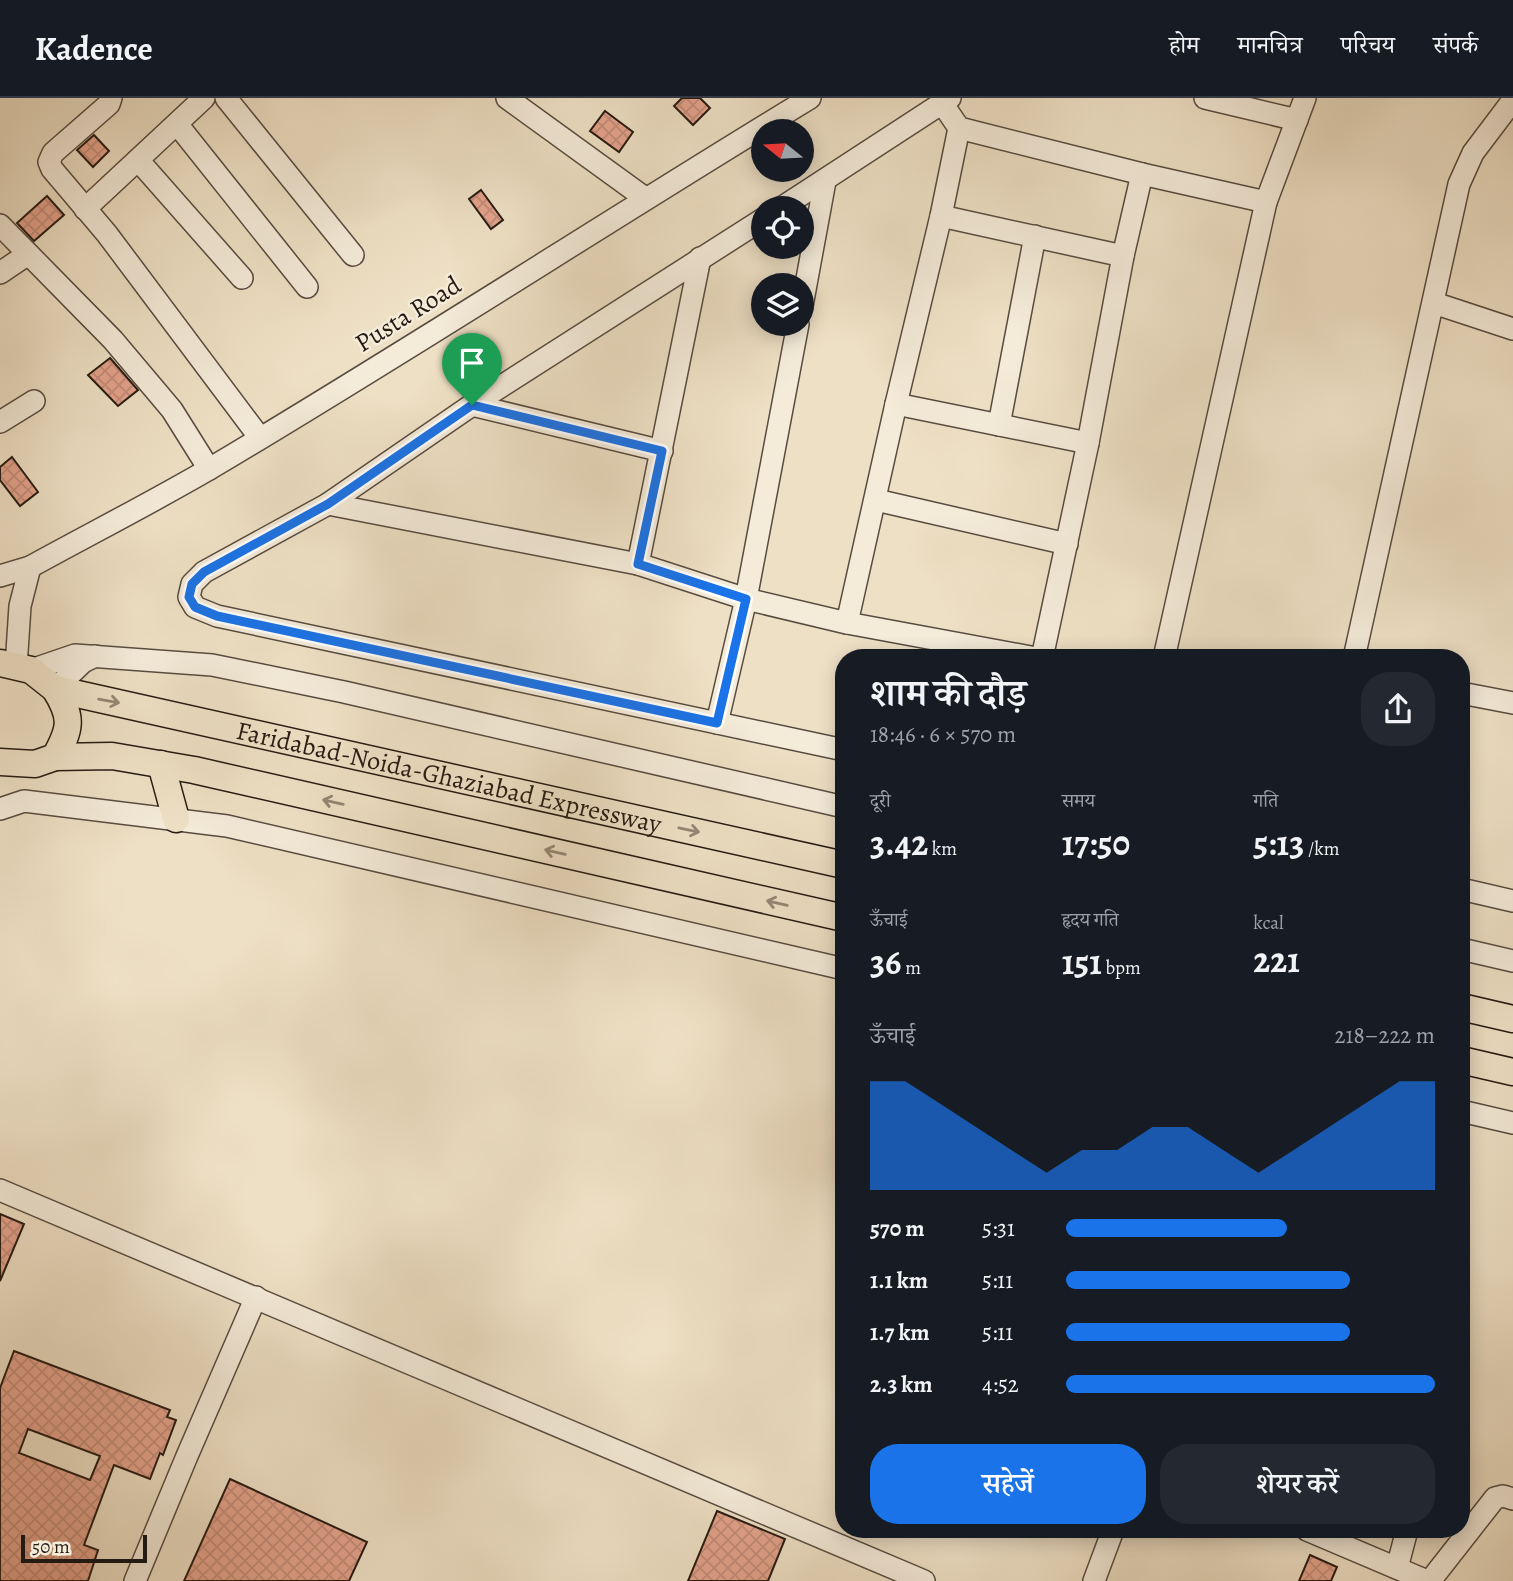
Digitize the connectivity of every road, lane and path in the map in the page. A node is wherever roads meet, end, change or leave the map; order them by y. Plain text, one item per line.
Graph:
1 (111, 98) edge
2 (204, 98) edge
3 (226, 98) edge
4 (507, 98) edge
5 (810, 98) edge
6 (1205, 98) edge
7 (1304, 98) edge
8 (1513, 100) edge
9 (946, 101) edge
10 (1297, 120) junction
11 (177, 124) junction
12 (958, 128) junction
13 (138, 160) junction
14 (1142, 174) junction
15 (825, 181) junction
16 (801, 196) edge
17 (645, 198) junction
18 (1266, 202) junction
19 (85, 209) junction
20 (941, 216) junction
21 (0, 225) edge
22 (751, 226) edge
23 (1035, 236) junction
24 (29, 254) junction
25 (353, 256) dead end
26 (1123, 256) junction
27 (700, 258) junction
28 (0, 273) edge
29 (808, 273) edge
30 (242, 278) dead end
31 (307, 287) dead end
32 (1434, 303) junction
33 (1513, 329) edge
34 (796, 336) edge
35 (34, 401) dead end
36 (896, 404) junction
37 (472, 405) junction
38 (0, 422) edge
39 (999, 425) junction
40 (260, 438) junction
41 (1088, 443) junction
42 (662, 451) junction
43 (209, 469) junction
44 (876, 500) junction
45 (328, 504) junction
46 (1067, 544) junction
47 (638, 564) junction
48 (30, 567) junction
49 (0, 576) edge
50 (746, 599) junction
51 (847, 623) junction
52 (987, 649) edge
53 (1044, 649) edge
54 (1166, 649) edge
55 (1356, 649) edge
56 (95, 656) junction
57 (16, 667) edge
58 (55, 689) junction
59 (1470, 695) edge
60 (1513, 703) edge
61 (717, 723) junction
62 (835, 748) edge
63 (55, 757) junction
64 (161, 764) junction
65 (3, 765) edge
66 (835, 805) edge
67 (0, 809) edge
68 (176, 819) junction
69 (835, 863) edge
70 (1470, 892) edge
71 (1513, 901) edge
72 (835, 916) edge
73 (1470, 951) edge
74 (1513, 961) edge
75 (835, 967) edge
76 (1470, 1009) edge
77 (1513, 1019) edge
78 (1470, 1062) edge
79 (1513, 1072) edge
80 (1470, 1113) edge
81 (1513, 1123) edge
82 (0, 1190) edge
83 (256, 1297) junction
84 (1513, 1499) edge
85 (1470, 1530) edge
86 (1110, 1538) edge
87 (1326, 1538) edge
88 (1405, 1538) edge
89 (1463, 1538) edge
90 (1397, 1568) junction
91 (914, 1579) edge
92 (135, 1581) edge
93 (1094, 1581) edge
94 (1428, 1581) edge

1 - 19 street
2 - 11 street
3 - 25 street
4 - 17 street
5 - 17 street, Pusta Road
6 - 10 street
7 - 10 street
8 - 32 street
9 - 12 street
9 - 15 street
10 - 18 street
11 - 13 street
11 - 31 street
12 - 14 street
12 - 20 street
13 - 19 street
13 - 30 street
14 - 18 street
14 - 26 street
15 - 16 street
15 - 29 street
17 - 40 street, Pusta Road
18 - 54 street
19 - 40 street
20 - 23 street
20 - 36 street
21 - 24 street
22 - 27 street
23 - 26 street
23 - 39 street
24 - 28 street
24 - 43 street
26 - 41 street
27 - 37 street
27 - 42 street
32 - 33 street
32 - 55 street
34 - 50 street
35 - 38 street
36 - 39 street
36 - 44 street
37 - 42 street
37 - 45 street
39 - 41 street
40 - 43 street, Pusta Road
41 - 46 street
42 - 47 street
43 - 48 street, Pusta Road
44 - 46 street
44 - 51 street
45 - 47 street
45 - 61 street
46 - 53 street
47 - 50 street
48 - 49 street, Pusta Road
48 - 57 street
50 - 51 street
50 - 61 street
51 - 52 street
56 - 57 street
56 - 58 street
56 - 66 street
57 - 58 main road, Faridabad-Noida-Ghaziabad Expressway
58 - 63 main road
58 -> 69 main road, Faridabad-Noida-Ghaziabad Expressway
59 - 60 street
61 - 62 street
63 - 64 main road, Faridabad-Noida-Ghaziabad Expressway
63 - 65 main road, Faridabad-Noida-Ghaziabad Expressway
64 - 68 main road
72 -> 64 main road, Faridabad-Noida-Ghaziabad Expressway
67 - 68 street
68 - 75 street
70 - 71 street
73 - 74 street
76 - 77 main road
78 - 79 main road
80 - 81 street
82 - 83 street
83 - 91 street
83 - 92 street
84 - 85 street
86 - 93 street
87 - 90 street
88 - 90 street
89 - 94 street
90 - 94 street

